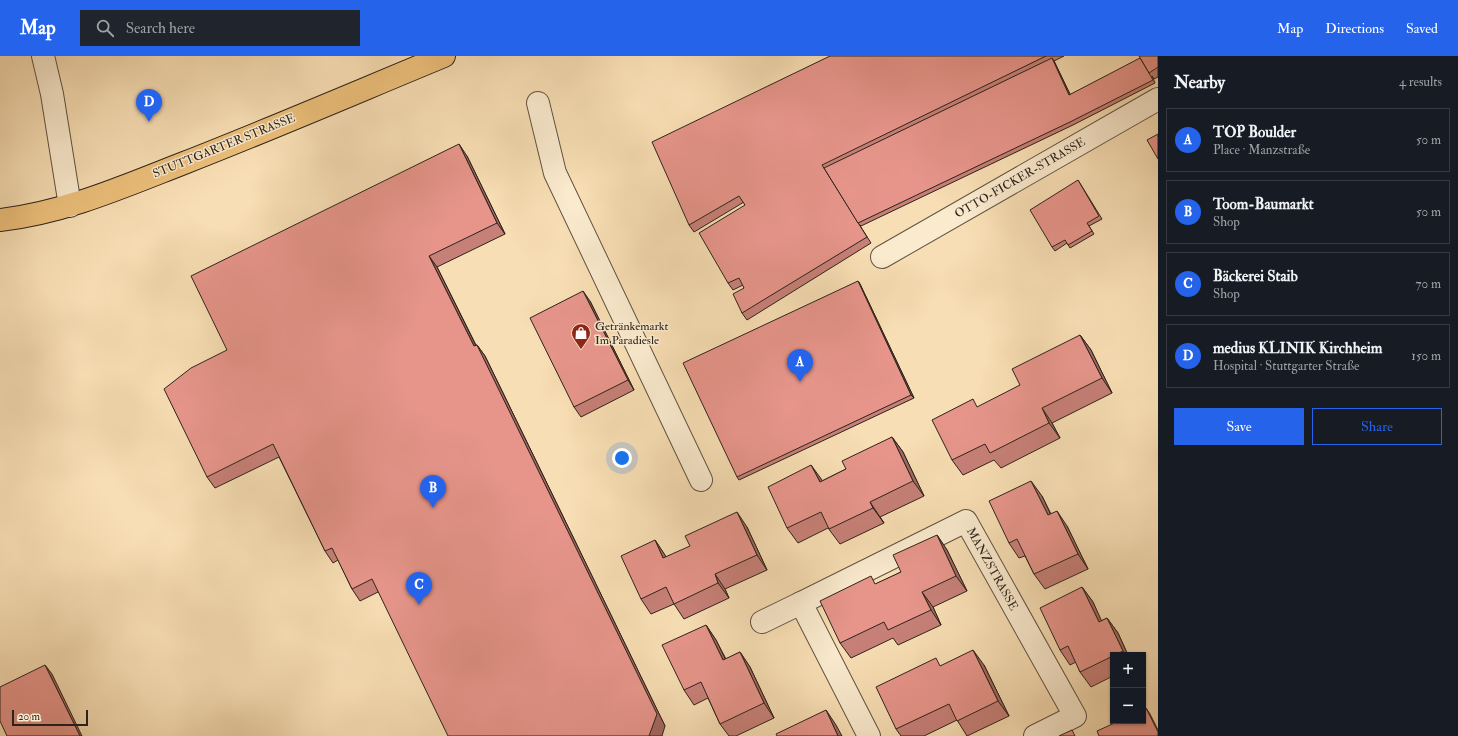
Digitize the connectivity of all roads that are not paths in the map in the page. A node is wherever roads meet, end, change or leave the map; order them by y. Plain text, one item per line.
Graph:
1 (43, 56) edge
2 (444, 56) edge
3 (1158, 98) edge
4 (538, 103) dead end
5 (70, 206) junction
6 (0, 220) edge
7 (882, 257) dead end
8 (701, 480) dead end
9 (801, 603) junction
10 (762, 622) dead end
11 (869, 736) edge
12 (1035, 736) edge

1 - 5 street
2 - 5 main road, STUTTGARTER STRASSE
3 - 7 street, OTTO-FICKER-STRASSE
4 - 8 street
5 - 6 main road, STUTTGARTER STRASSE
9 - 10 street, MANZSTRASSE
9 - 11 street
9 - 12 street, MANZSTRASSE

